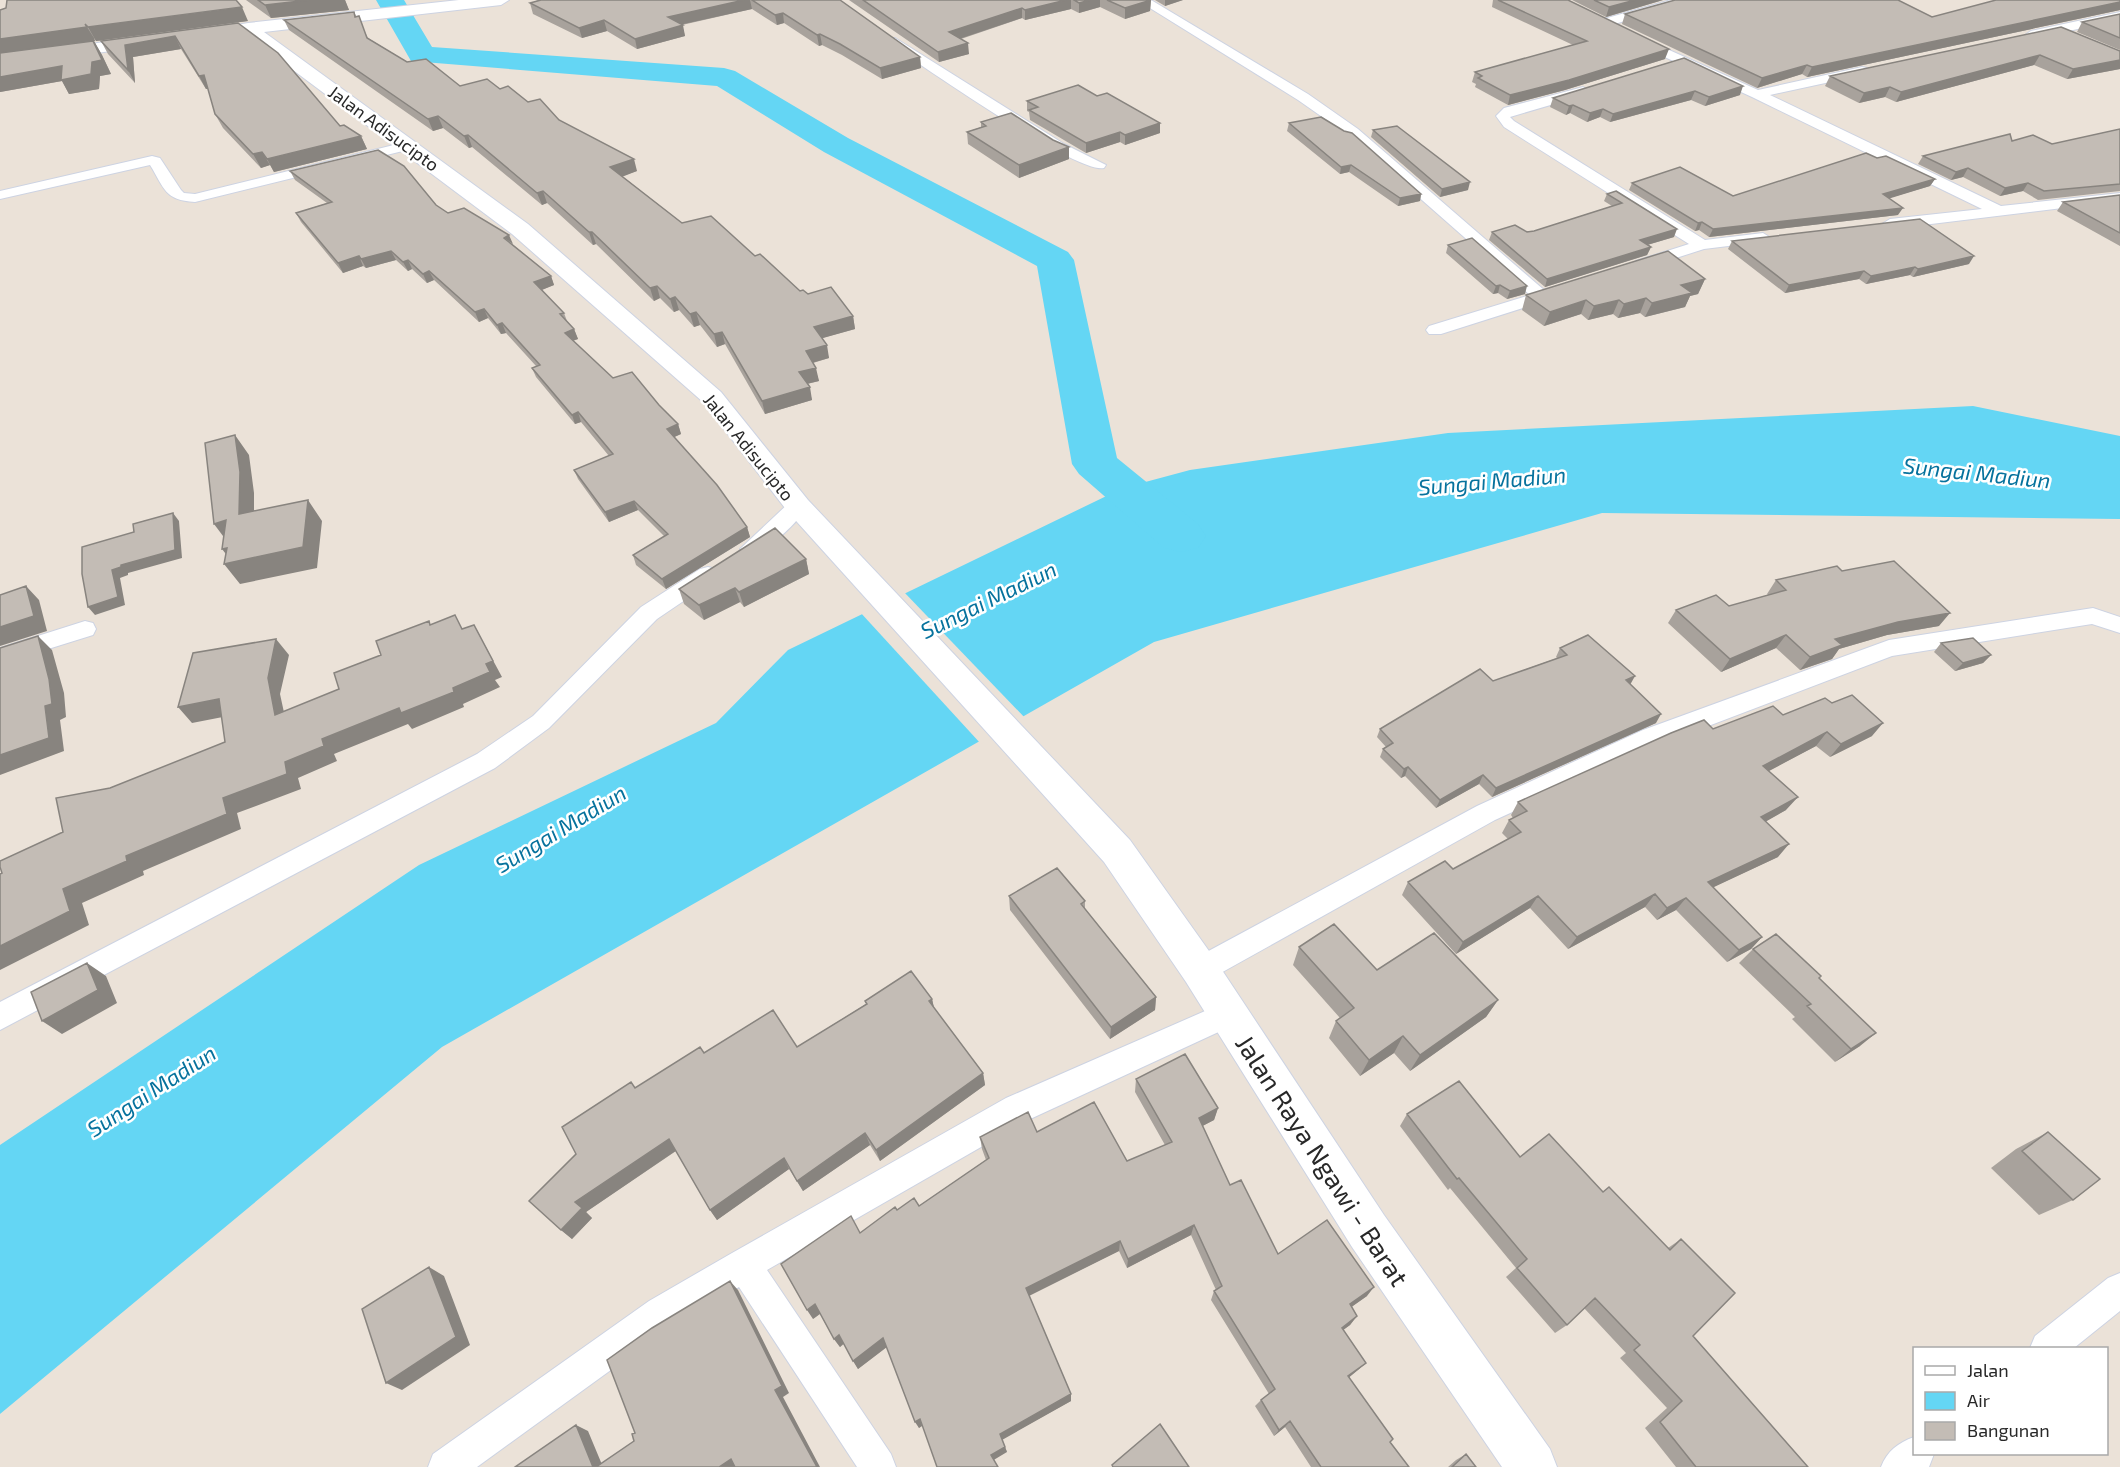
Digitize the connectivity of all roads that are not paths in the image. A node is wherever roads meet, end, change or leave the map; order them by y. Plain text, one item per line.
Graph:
1 (501, 0) edge
2 (1143, 0) edge
3 (1684, 0) edge
4 (2120, 16) edge
5 (248, 28) junction
6 (2057, 30) junction
7 (222, 32) edge
8 (884, 34) edge
9 (2023, 37) edge
10 (166, 39) edge
11 (2078, 39) edge
12 (1679, 60) junction
13 (0, 61) edge
14 (1659, 66) edge
15 (1875, 68) edge
16 (1600, 86) edge
17 (1757, 94) junction
18 (406, 146) junction
19 (1099, 165) dead end
20 (0, 195) edge
21 (2120, 197) edge
22 (2001, 212) junction
23 (1874, 226) edge
24 (1782, 236) edge
25 (1702, 245) junction
26 (1627, 269) edge
27 (1573, 286) edge
28 (1541, 296) junction
29 (1435, 330) dead end
30 (802, 511) junction
31 (2120, 625) edge
32 (85, 629) dead end
33 (0, 656) edge
34 (1117, 851) joint
35 (1200, 970) junction
36 (1228, 1014) junction
37 (0, 1017) edge
38 (744, 1265) junction
39 (2120, 1290) edge
40 (2048, 1347) edge
41 (1915, 1455) edge
42 (446, 1467) edge
43 (878, 1467) edge
44 (1532, 1467) edge
45 (1899, 1467) edge

1 - 5 main road
2 - 28 street
3 - 12 street
4 - 6 street
5 - 7 main road
5 - 18 main road, Jalan Adisucipto
6 - 9 street
6 - 11 street
8 - 19 street
10 - 13 main road
12 - 14 street
12 - 17 street
15 - 17 street
16 - 25 street
17 - 22 street
18 - 20 street
18 - 30 main road, Jalan Adisucipto
21 - 22 street
22 - 23 street
24 - 25 street
25 - 26 street
27 - 28 street
28 - 29 street
30 - 34 main road, Jalan Adisucipto
30 - 37 street
31 - 35 street
32 - 33 street
34 - 35 main road, Jalan Raya Ngawi - Barat
35 - 36 main road, Jalan Raya Ngawi - Barat
36 - 38 street
36 - 44 main road, Jalan Raya Ngawi - Barat
38 - 42 street
38 - 43 street
39 - 40 street
41 - 45 street

